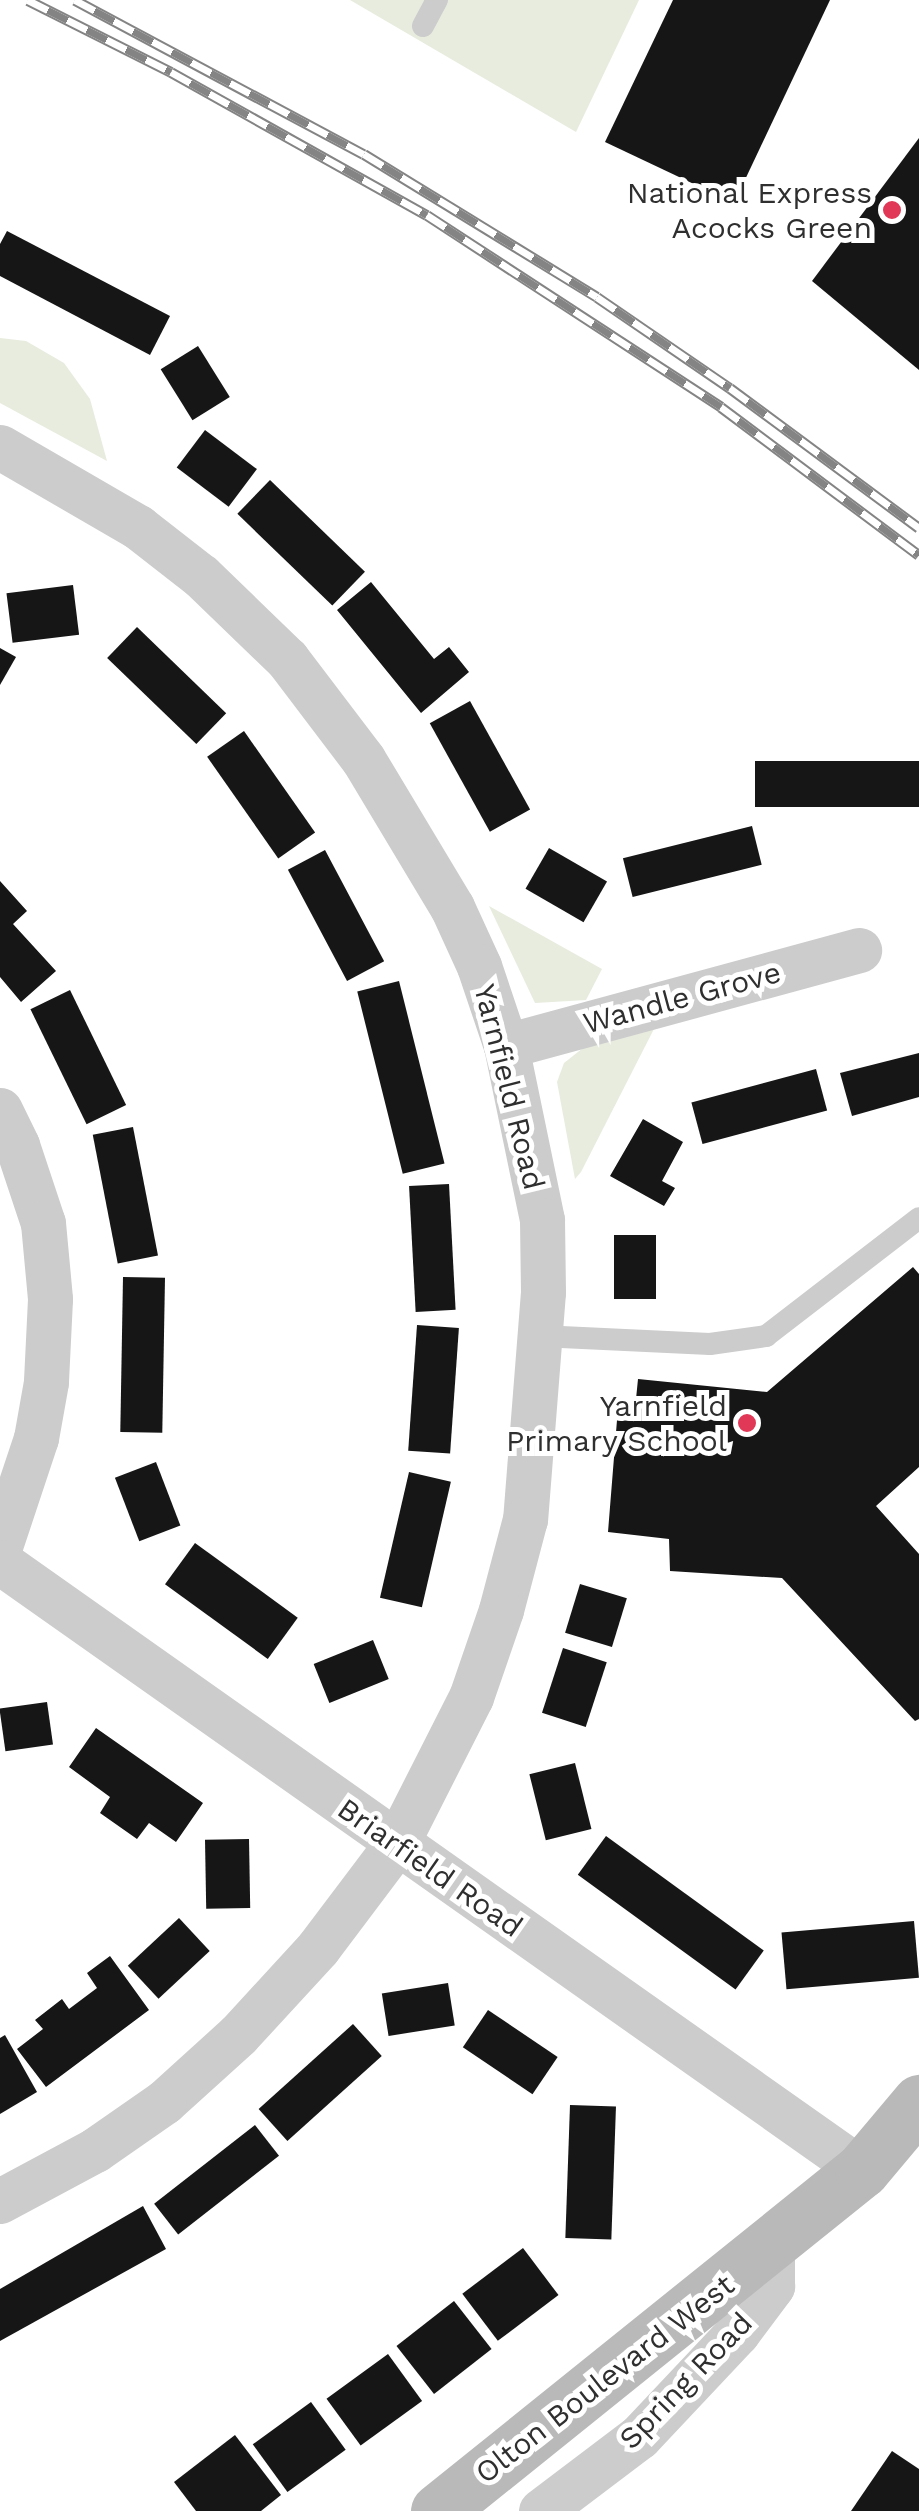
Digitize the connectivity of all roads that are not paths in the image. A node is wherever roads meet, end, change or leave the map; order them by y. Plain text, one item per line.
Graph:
1 (436, 0) edge
2 (424, 26) dead end
3 (0, 447) edge
4 (859, 950) dead end
5 (506, 1046) junction
6 (0, 1110) edge
7 (919, 1218) edge
8 (540, 1336) junction
9 (0, 1546) edge
10 (0, 1562) edge
11 (397, 1843) junction
12 (919, 2102) edge
13 (862, 2170) junction
14 (0, 2201) edge
15 (772, 2247) junction
16 (438, 2511) edge
17 (541, 2511) edge

1 - 2 lane
3 - 5 street, Yarnfield Road
4 - 5 street, Wandle Grove
5 - 8 street, Yarnfield Road
6 - 9 street
7 - 8 lane
8 - 11 street, Yarnfield Road
10 - 11 street, Briarfield Road
11 - 13 street, Briarfield Road
11 - 14 street, Yarnfield Road
12 - 13 street
13 - 15 street
15 - 16 street, Olton Boulevard West
15 - 17 street, Spring Road

